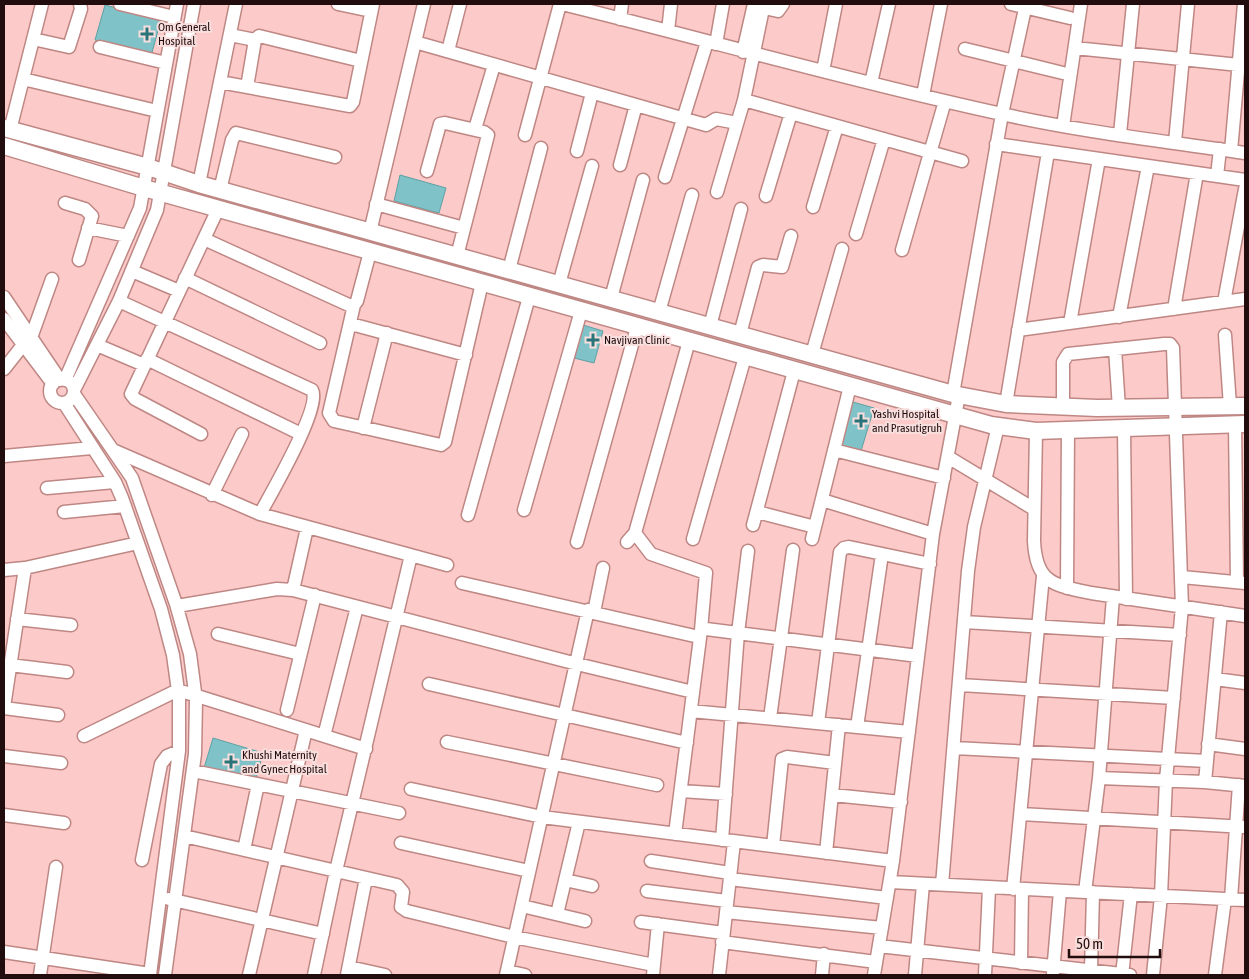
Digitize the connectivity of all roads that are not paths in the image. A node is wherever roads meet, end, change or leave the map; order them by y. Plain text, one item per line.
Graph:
1 (42, 4) edge
2 (80, 4) edge
3 (120, 4) edge
4 (176, 4) edge
5 (194, 4) edge
6 (236, 4) edge
7 (338, 4) edge
8 (424, 4) edge
9 (460, 4) edge
10 (566, 4) edge
11 (622, 4) edge
12 (670, 4) edge
13 (723, 4) edge
14 (783, 4) edge
15 (836, 4) edge
16 (888, 4) edge
17 (941, 4) edge
18 (1011, 4) edge
19 (1072, 4) edge
20 (1081, 4) edge
21 (1133, 4) edge
22 (1188, 4) edge
23 (1244, 4) edge
24 (761, 5) edge
25 (1026, 6) edge
26 (372, 7) edge
27 (174, 17) junction
28 (1070, 18) junction
29 (620, 19) junction
30 (668, 31) junction
31 (230, 34) junction
32 (33, 38) junction
33 (255, 40) junction
34 (415, 42) junction
35 (712, 43) junction
36 (100, 47) dead end
37 (1075, 48) junction
38 (964, 49) dead end
39 (448, 51) junction
40 (749, 53) junction
41 (1128, 53) junction
42 (1183, 59) junction
43 (1014, 60) junction
44 (361, 61) junction
45 (166, 63) junction
46 (494, 64) junction
47 (1239, 65) junction
48 (822, 71) junction
49 (1063, 73) junction
50 (539, 78) junction
51 (23, 80) junction
52 (220, 82) junction
53 (871, 83) junction
54 (247, 87) junction
55 (592, 93) junction
56 (923, 95) junction
57 (744, 100) junction
58 (945, 100) junction
59 (636, 105) junction
60 (157, 111) junction
61 (791, 113) junction
62 (1002, 114) junction
63 (683, 119) junction
64 (737, 123) junction
65 (1060, 125) junction
66 (837, 126) junction
67 (7, 129) edge
68 (475, 129) junction
69 (1120, 134) junction
70 (525, 135) dead end
71 (884, 139) junction
72 (1175, 142) junction
73 (996, 144) junction
74 (4, 146) edge
75 (541, 148) dead end
76 (1226, 150) junction
77 (577, 151) dead end
78 (930, 152) junction
79 (1048, 152) junction
80 (1245, 153) edge
81 (335, 157) dead end
82 (1099, 159) junction
83 (962, 161) dead end
84 (620, 165) dead end
85 (592, 166) dead end
86 (1148, 166) junction
87 (148, 167) junction
88 (427, 170) dead end
89 (165, 172) junction
90 (1197, 173) junction
91 (1217, 176) junction
92 (665, 177) dead end
93 (644, 180) dead end
94 (1245, 180) edge
95 (199, 184) junction
96 (144, 188) junction
97 (1245, 189) edge
98 (220, 190) junction
99 (717, 192) dead end
100 (161, 193) junction
101 (692, 196) dead end
102 (766, 196) dead end
103 (65, 203) dead end
104 (376, 204) junction
105 (813, 207) dead end
106 (218, 209) junction
107 (741, 209) dead end
108 (88, 228) junction
109 (464, 228) junction
110 (370, 232) junction
111 (856, 234) dead end
112 (128, 236) junction
113 (791, 236) dead end
114 (204, 239) junction
115 (842, 249) dead end
116 (902, 250) dead end
117 (370, 252) junction
118 (457, 256) junction
119 (79, 260) dead end
120 (509, 270) junction
121 (132, 271) junction
122 (185, 278) junction
123 (52, 279) dead end
124 (482, 283) junction
125 (559, 284) junction
126 (106, 289) junction
127 (179, 291) junction
128 (4, 297) edge
129 (529, 297) junction
130 (611, 298) junction
131 (120, 299) junction
132 (1245, 299) edge
133 (1224, 302) junction
134 (354, 305) junction
135 (1174, 309) junction
136 (582, 311) junction
137 (659, 312) junction
138 (1119, 316) junction
139 (4, 320) edge
140 (165, 321) junction
141 (1070, 323) junction
142 (351, 324) junction
143 (710, 326) junction
144 (637, 327) junction
145 (1018, 330) junction
146 (388, 333) junction
147 (740, 334) junction
148 (32, 335) junction
149 (1225, 335) dead end
150 (690, 342) junction
151 (320, 343) dead end
152 (23, 345) junction
153 (97, 345) junction
154 (1115, 349) junction
155 (812, 354) junction
156 (466, 355) junction
157 (745, 357) junction
158 (145, 362) junction
159 (4, 369) edge
160 (794, 371) junction
161 (59, 381) junction
162 (850, 386) junction
163 (74, 392) junction
164 (956, 395) junction
165 (64, 403) junction
166 (1006, 404) junction
167 (1238, 406) edge
168 (1063, 407) junction
169 (1176, 407) junction
170 (1119, 408) junction
171 (955, 416) junction
172 (1240, 424) edge
173 (998, 426) junction
174 (1177, 426) junction
175 (363, 428) junction
176 (1124, 428) junction
177 (1068, 430) junction
178 (1036, 431) junction
179 (202, 434) dead end
180 (242, 434) dead end
181 (302, 434) junction
182 (92, 448) junction
183 (834, 450) junction
184 (114, 451) junction
185 (4, 456) edge
186 (948, 458) junction
187 (944, 478) junction
188 (986, 479) junction
189 (114, 482) junction
190 (47, 488) dead end
191 (212, 495) junction
192 (822, 500) junction
193 (125, 506) junction
194 (1034, 509) junction
195 (524, 510) dead end
196 (64, 512) dead end
197 (757, 512) junction
198 (260, 514) junction
199 (468, 516) dead end
200 (753, 525) dead end
201 (308, 528) junction
202 (933, 534) junction
203 (693, 539) dead end
204 (577, 542) dead end
205 (138, 543) junction
206 (793, 550) dead end
207 (748, 552) dead end
208 (882, 554) junction
209 (410, 555) junction
210 (930, 564) junction
211 (447, 565) dead end
212 (25, 568) junction
213 (603, 568) dead end
214 (4, 570) edge
215 (1044, 576) junction
216 (1182, 577) junction
217 (462, 583) dead end
218 (1241, 583) edge
219 (1067, 588) junction
220 (292, 590) junction
221 (315, 595) junction
222 (1113, 597) junction
223 (1126, 599) junction
224 (177, 606) junction
225 (357, 606) junction
226 (1182, 608) junction
227 (591, 611) junction
228 (1221, 612) junction
229 (1245, 616) edge
230 (398, 618) junction
231 (17, 619) junction
232 (964, 622) junction
233 (71, 625) dead end
234 (1039, 626) junction
235 (1111, 630) junction
236 (738, 633) junction
237 (218, 634) dead end
238 (700, 634) junction
239 (1180, 635) junction
240 (780, 639) junction
241 (827, 645) junction
242 (868, 650) junction
243 (300, 654) junction
244 (918, 656) junction
245 (577, 664) junction
246 (10, 665) junction
247 (67, 672) dead end
248 (1215, 679) junction
249 (1245, 683) edge
250 (429, 684) dead end
251 (960, 685) junction
252 (178, 690) junction
253 (1032, 690) junction
254 (693, 692) junction
255 (1106, 695) junction
256 (195, 696) junction
257 (1174, 698) junction
258 (4, 708) edge
259 (287, 710) dead end
260 (691, 711) junction
261 (565, 714) junction
262 (733, 714) junction
263 (58, 715) dead end
264 (770, 718) junction
265 (818, 723) junction
266 (839, 725) junction
267 (857, 727) junction
268 (306, 730) junction
269 (909, 732) junction
270 (84, 736) dead end
271 (324, 736) junction
272 (447, 742) dead end
273 (687, 743) junction
274 (1208, 744) junction
275 (954, 748) junction
276 (366, 749) junction
277 (1245, 749) edge
278 (179, 750) junction
279 (1027, 752) junction
280 (4, 756) edge
281 (1101, 756) junction
282 (1168, 759) junction
283 (1207, 762) junction
284 (61, 763) dead end
285 (554, 763) junction
286 (836, 763) junction
287 (193, 771) junction
288 (1099, 778) junction
289 (1166, 780) junction
290 (1205, 782) junction
291 (258, 784) junction
292 (657, 785) dead end
293 (1242, 786) edge
294 (411, 789) dead end
295 (291, 791) junction
296 (681, 791) junction
297 (726, 794) junction
298 (832, 795) junction
299 (900, 802) junction
300 (352, 804) junction
301 (399, 813) dead end
302 (1021, 814) junction
303 (4, 815) edge
304 (542, 817) junction
305 (1094, 819) junction
306 (64, 822) dead end
307 (579, 822) junction
308 (1164, 823) junction
309 (1241, 826) edge
310 (675, 834) junction
311 (184, 836) junction
312 (728, 841) junction
313 (401, 844) dead end
314 (773, 846) junction
315 (244, 850) junction
316 (826, 853) junction
317 (277, 858) junction
318 (142, 860) dead end
319 (651, 861) dead end
320 (893, 861) junction
321 (56, 867) dead end
322 (336, 871) junction
323 (529, 871) junction
324 (730, 876) junction
325 (366, 878) junction
326 (565, 880) junction
327 (890, 882) junction
328 (923, 884) junction
329 (942, 885) junction
330 (592, 886) dead end
331 (989, 888) junction
332 (1018, 889) junction
333 (647, 891) dead end
334 (1060, 891) junction
335 (1089, 892) junction
336 (1131, 894) junction
337 (1161, 896) junction
338 (161, 897) junction
339 (887, 898) junction
340 (1228, 899) junction
341 (176, 900) junction
342 (1245, 900) edge
343 (522, 906) junction
344 (727, 907) junction
345 (557, 914) junction
346 (262, 920) junction
347 (586, 921) dead end
348 (641, 922) dead end
349 (658, 924) junction
350 (882, 928) junction
351 (323, 934) junction
352 (514, 937) junction
353 (723, 938) junction
354 (879, 946) junction
355 (918, 951) junction
356 (4, 952) edge
357 (824, 954) junction
358 (42, 958) junction
359 (986, 959) junction
360 (876, 962) junction
361 (1021, 963) junction
362 (654, 970) edge
363 (348, 971) edge
364 (1053, 971) edge
365 (1091, 971) junction
366 (506, 973) edge
367 (40, 975) edge
368 (150, 975) edge
369 (165, 975) edge
370 (249, 975) edge
371 (314, 975) edge
372 (385, 975) edge
373 (525, 975) edge
374 (721, 975) edge
375 (822, 975) edge
376 (874, 975) edge
377 (915, 975) edge
378 (986, 975) edge
379 (1124, 975) edge
380 (1153, 975) edge
381 (1215, 975) edge

1 - 32 street
2 - 32 street
3 - 27 street
4 - 27 street
5 - 89 street
6 - 31 street
7 - 26 street
8 - 34 street
9 - 39 street
10 - 29 street
10 - 50 street
11 - 29 street
12 - 30 street
13 - 35 street
14 - 24 street
15 - 48 street
16 - 53 street
17 - 56 street
18 - 25 street
19 - 28 street
20 - 37 street
21 - 41 street
22 - 42 street
23 - 47 street
24 - 40 street
25 - 28 street
25 - 43 street
26 - 44 street
27 - 45 street
28 - 49 street
29 - 30 street
30 - 35 street
31 - 33 street
31 - 52 street
32 - 51 street
33 - 44 street
33 - 54 street
34 - 39 street
34 - 104 street
35 - 40 street
35 - 63 street
36 - 45 street
37 - 41 street
37 - 65 street
38 - 43 street
39 - 46 street
40 - 48 street
40 - 57 street
41 - 42 street
41 - 69 street
42 - 47 street
42 - 72 street
43 - 49 street
43 - 62 street
44 - 54 street
45 - 60 street
46 - 50 street
46 - 68 street
47 - 76 street
48 - 53 street
49 - 65 street
50 - 55 street
50 - 70 street
51 - 60 street
51 - 67 street
52 - 54 street
52 - 95 street
53 - 56 street
55 - 59 street
55 - 77 street
56 - 58 street
57 - 61 street
57 - 64 street
58 - 62 street
58 - 78 street
59 - 63 street
59 - 84 street
60 - 87 street
61 - 66 street
61 - 102 street
62 - 65 street
62 - 73 street
63 - 64 street
63 - 92 street
64 - 99 street
65 - 69 street
66 - 71 street
66 - 105 street
67 - 87 main road
68 - 88 street
68 - 109 street
69 - 72 street
71 - 78 street
71 - 111 street
72 - 76 street
73 - 79 street
73 - 164 street
74 - 96 main road
75 - 120 street
76 - 80 street
76 - 91 street
78 - 83 street
78 - 116 street
79 - 82 street
79 - 145 street
81 - 98 street
82 - 86 street
82 - 141 street
85 - 125 street
86 - 90 street
86 - 138 street
87 - 89 main road
87 - 96 street
89 - 95 main road
89 - 100 street
90 - 91 street
90 - 135 street
91 - 94 street
93 - 130 street
95 - 98 main road
96 - 100 main road
96 - 112 street
97 - 133 street
98 - 110 main road
100 - 106 main road
100 - 121 street
101 - 137 street
103 - 108 street
104 - 109 street
104 - 110 street
106 - 114 street
106 - 117 main road
107 - 143 street
108 - 112 street
108 - 119 street
109 - 118 street
110 - 118 main road
112 - 126 street
113 - 147 street
114 - 122 street
114 - 134 street
115 - 155 street
117 - 124 main road
117 - 134 street
118 - 120 main road
120 - 125 main road
121 - 127 street
121 - 131 street
122 - 127 street
122 - 151 street
123 - 148 street
124 - 129 main road
124 - 156 street
125 - 130 main road
126 - 131 street
126 - 161 street
127 - 140 street
128 - 148 street
129 - 136 main road
129 - 199 street
130 - 137 main road
131 - 140 street
131 - 153 street
132 - 133 street
133 - 135 street
134 - 142 street
135 - 138 street
136 - 144 main road
136 - 195 street
137 - 143 main road
138 - 141 street
139 - 152 street
140 - 158 street
140 - 181 street
141 - 145 street
142 - 146 street
142 - 175 street
143 - 147 main road
144 - 150 main road
144 - 204 street
145 - 166 street
146 - 156 street
146 - 175 street
147 - 155 main road
148 - 161 street
149 - 167 street
150 - 157 main road
150 - 238 street
152 - 159 street
152 - 161 street
153 - 158 street
153 - 163 street
154 - 168 street
154 - 169 street
154 - 170 street
155 - 164 main road
156 - 175 street
157 - 160 main road
157 - 203 street
158 - 179 street
158 - 181 street
160 - 162 main road
160 - 197 street
161 - 163 street
161 - 165 street
162 - 171 main road
162 - 183 street
163 - 165 street
163 - 184 street
164 - 166 main road
164 - 171 street
165 - 182 street
166 - 168 main road
167 - 169 main road
168 - 170 main road
169 - 170 main road
169 - 174 street
171 - 173 main road
171 - 186 street
172 - 174 main road
172 - 218 street
173 - 178 main road
173 - 188 street
174 - 176 main road
174 - 216 street
176 - 177 main road
176 - 223 street
177 - 178 main road
177 - 219 street
178 - 194 street
180 - 191 street
181 - 198 street
182 - 185 street
182 - 189 street
183 - 187 street
183 - 192 street
184 - 191 street
184 - 224 street
186 - 187 street
186 - 188 street
187 - 202 street
188 - 194 street
188 - 232 street
189 - 190 street
189 - 193 street
191 - 198 street
192 - 197 street
192 - 202 street
193 - 196 street
193 - 205 street
194 - 215 street
197 - 200 street
198 - 201 street
201 - 209 street
201 - 220 street
202 - 210 street
205 - 212 street
205 - 252 street
206 - 240 street
207 - 236 street
208 - 210 street
208 - 241 street
208 - 242 street
209 - 211 street
209 - 230 street
210 - 244 street
212 - 214 street
212 - 231 street
213 - 227 street
215 - 219 street
215 - 234 street
216 - 218 street
216 - 226 street
217 - 227 street
219 - 222 street
220 - 221 street
220 - 224 street
221 - 225 street
221 - 243 street
222 - 223 street
222 - 235 street
223 - 226 street
224 - 256 street
225 - 230 street
225 - 271 street
226 - 228 street
226 - 239 street
227 - 238 street
227 - 245 street
228 - 229 street
228 - 248 street
230 - 245 street
230 - 276 street
231 - 233 street
231 - 246 street
232 - 234 street
232 - 251 street
234 - 235 street
234 - 253 street
235 - 239 street
235 - 255 street
236 - 238 street
236 - 240 street
236 - 262 street
237 - 243 street
238 - 254 street
239 - 257 street
240 - 241 street
240 - 264 street
241 - 242 street
241 - 265 street
242 - 244 street
242 - 267 street
243 - 259 street
244 - 269 street
245 - 254 street
245 - 261 street
246 - 247 street
246 - 258 street
248 - 249 street
248 - 274 street
250 - 261 street
251 - 253 street
251 - 275 street
252 - 256 street
252 - 270 street
252 - 278 street
253 - 255 street
253 - 279 street
254 - 260 street
255 - 257 street
255 - 281 street
256 - 268 street
256 - 287 street
257 - 282 street
258 - 263 street
260 - 262 street
260 - 273 street
261 - 273 street
261 - 285 street
262 - 264 street
262 - 297 street
264 - 265 street
265 - 266 street
266 - 267 street
266 - 286 street
267 - 269 street
268 - 271 street
268 - 295 street
269 - 299 street
271 - 276 street
272 - 285 street
273 - 296 street
274 - 277 street
274 - 283 street
275 - 279 street
275 - 329 street
276 - 300 street
278 - 318 street
278 - 338 street
279 - 281 street
279 - 302 street
280 - 284 street
281 - 282 street
281 - 288 street
282 - 283 street
282 - 289 street
283 - 290 street
285 - 292 street
285 - 304 street
286 - 298 street
286 - 314 street
287 - 291 street
287 - 311 street
288 - 289 street
288 - 305 street
289 - 290 street
289 - 308 street
290 - 293 street
291 - 295 street
291 - 315 street
293 - 309 street
294 - 304 street
295 - 300 street
295 - 317 street
296 - 297 street
296 - 310 street
297 - 312 street
298 - 299 street
298 - 316 street
299 - 320 street
300 - 301 street
300 - 322 street
302 - 305 street
302 - 332 street
303 - 306 street
304 - 307 street
304 - 323 street
305 - 308 street
305 - 335 street
307 - 310 street
307 - 326 street
308 - 309 street
308 - 337 street
309 - 340 street
310 - 312 street
311 - 315 street
311 - 341 street
312 - 314 street
312 - 324 street
313 - 323 street
314 - 316 street
315 - 317 street
316 - 320 street
317 - 322 street
317 - 346 street
319 - 324 street
320 - 327 street
321 - 358 street
322 - 325 street
322 - 351 street
323 - 343 street
324 - 339 street
324 - 344 street
325 - 352 street
325 - 363 street
326 - 330 street
326 - 345 street
327 - 328 street
327 - 339 street
328 - 329 street
328 - 355 street
329 - 331 street
331 - 332 street
331 - 359 street
332 - 334 street
332 - 361 street
333 - 344 street
334 - 335 street
334 - 364 street
335 - 336 street
335 - 365 street
336 - 337 street
336 - 379 street
337 - 340 street
337 - 380 street
338 - 341 street
338 - 368 street
339 - 350 street
340 - 342 street
340 - 381 street
341 - 346 street
341 - 369 street
343 - 345 street
343 - 352 street
344 - 350 street
344 - 353 street
345 - 347 street
346 - 351 street
346 - 370 street
348 - 349 street
349 - 353 street
349 - 362 street
350 - 354 street
351 - 371 street
352 - 362 street
352 - 366 street
353 - 357 street
353 - 374 street
354 - 355 street
354 - 360 street
355 - 359 street
355 - 377 street
356 - 358 street
357 - 360 street
357 - 375 street
358 - 367 street
358 - 368 street
359 - 361 street
359 - 378 street
360 - 376 street
361 - 364 street
363 - 372 street
364 - 365 street
365 - 379 street
366 - 373 street

